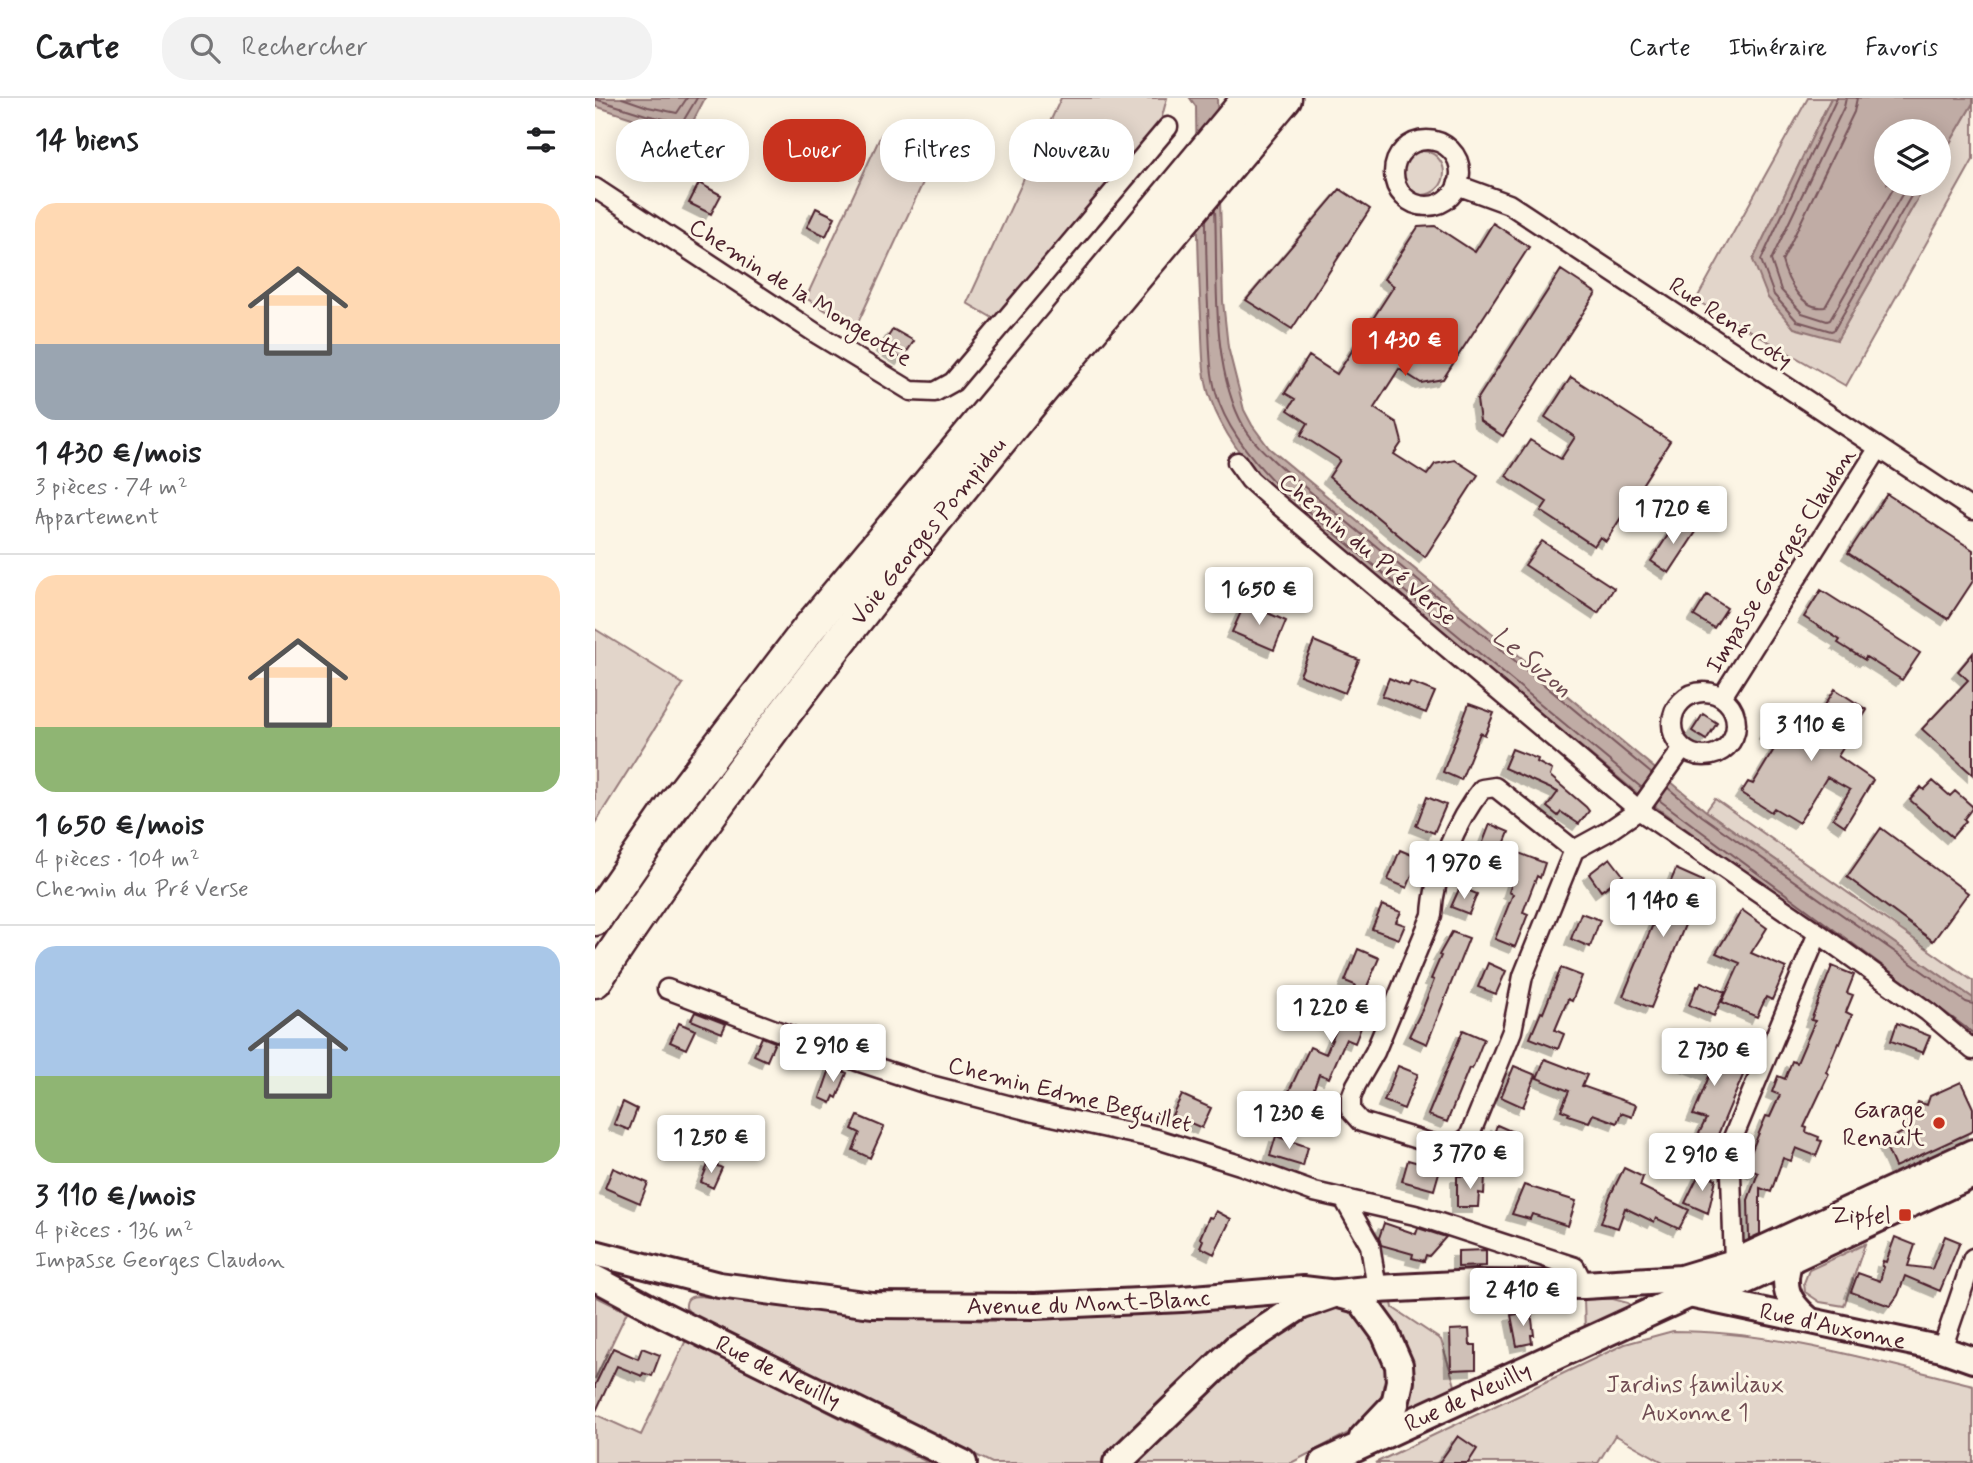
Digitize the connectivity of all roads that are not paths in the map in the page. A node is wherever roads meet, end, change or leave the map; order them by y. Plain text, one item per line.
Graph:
1 (1249, 98) edge
2 (1285, 98) edge
3 (1168, 127) dead end
4 (1457, 185) dead end
5 (595, 188) edge
6 (1878, 449) junction
7 (1237, 462) dead end
8 (1973, 510) edge
9 (1722, 697) junction
10 (1683, 748) junction
11 (1639, 810) junction
12 (1574, 850) junction
13 (595, 919) edge
14 (1818, 933) junction
15 (595, 981) edge
16 (667, 989) dead end
17 (1973, 1050) edge
18 (1973, 1153) edge
19 (1973, 1174) edge
20 (1344, 1199) junction
21 (1806, 1230) junction
22 (595, 1253) edge
23 (1973, 1258) edge
24 (1790, 1260) junction
25 (1734, 1263) junction
26 (685, 1277) junction
27 (595, 1278) edge
28 (1584, 1285) junction
29 (1377, 1289) junction
30 (1337, 1293) junction
31 (1690, 1295) junction
32 (662, 1314) junction
33 (1807, 1318) junction
34 (1942, 1349) junction
35 (1973, 1360) edge
36 (1335, 1458) edge
37 (964, 1463) edge
38 (1117, 1463) edge

1 - 13 highway, Voie Georges Pompidou
2 - 15 highway, Voie Georges Pompidou
3 - 5 street, Chemin de la Mongeotte
4 - 6 street, Rue René Coty
6 - 8 street, Rue René Coty
6 - 9 street, Impasse Georges Claudon
7 - 11 street, Chemin du Pré Verse
9 - 10 street, Impasse Georges Claudon
9 - 10 street, Impasse Georges Claudon
10 - 11 street
11 - 12 street
11 - 14 street, Chemin du Pré Verse
12 - 12 street
14 - 17 street, Chemin du Pré Verse
14 - 25 street
16 - 20 street, Chemin Edme Beguillet
18 - 21 main road
19 - 24 main road
20 - 28 street, Chemin Edme Beguillet
20 - 29 street
21 - 25 main road
21 - 31 main road
22 - 26 main road, Avenue du Mont-Blanc
23 - 34 street
24 - 31 main road
24 - 33 main road
25 - 28 main road
26 - 30 main road, Avenue du Mont-Blanc
26 - 32 main road
27 - 32 main road, Rue de Neuilly
28 - 29 main road, Avenue du Mont-Blanc
28 - 31 main road
29 - 30 main road, Avenue du Mont-Blanc
30 - 36 main road
30 - 38 main road
31 - 33 main road, Rue d'Auxonne
31 - 36 main road, Rue de Neuilly
32 - 37 main road, Rue de Neuilly
33 - 34 main road, Rue d'Auxonne
34 - 35 main road, Rue d'Auxonne

